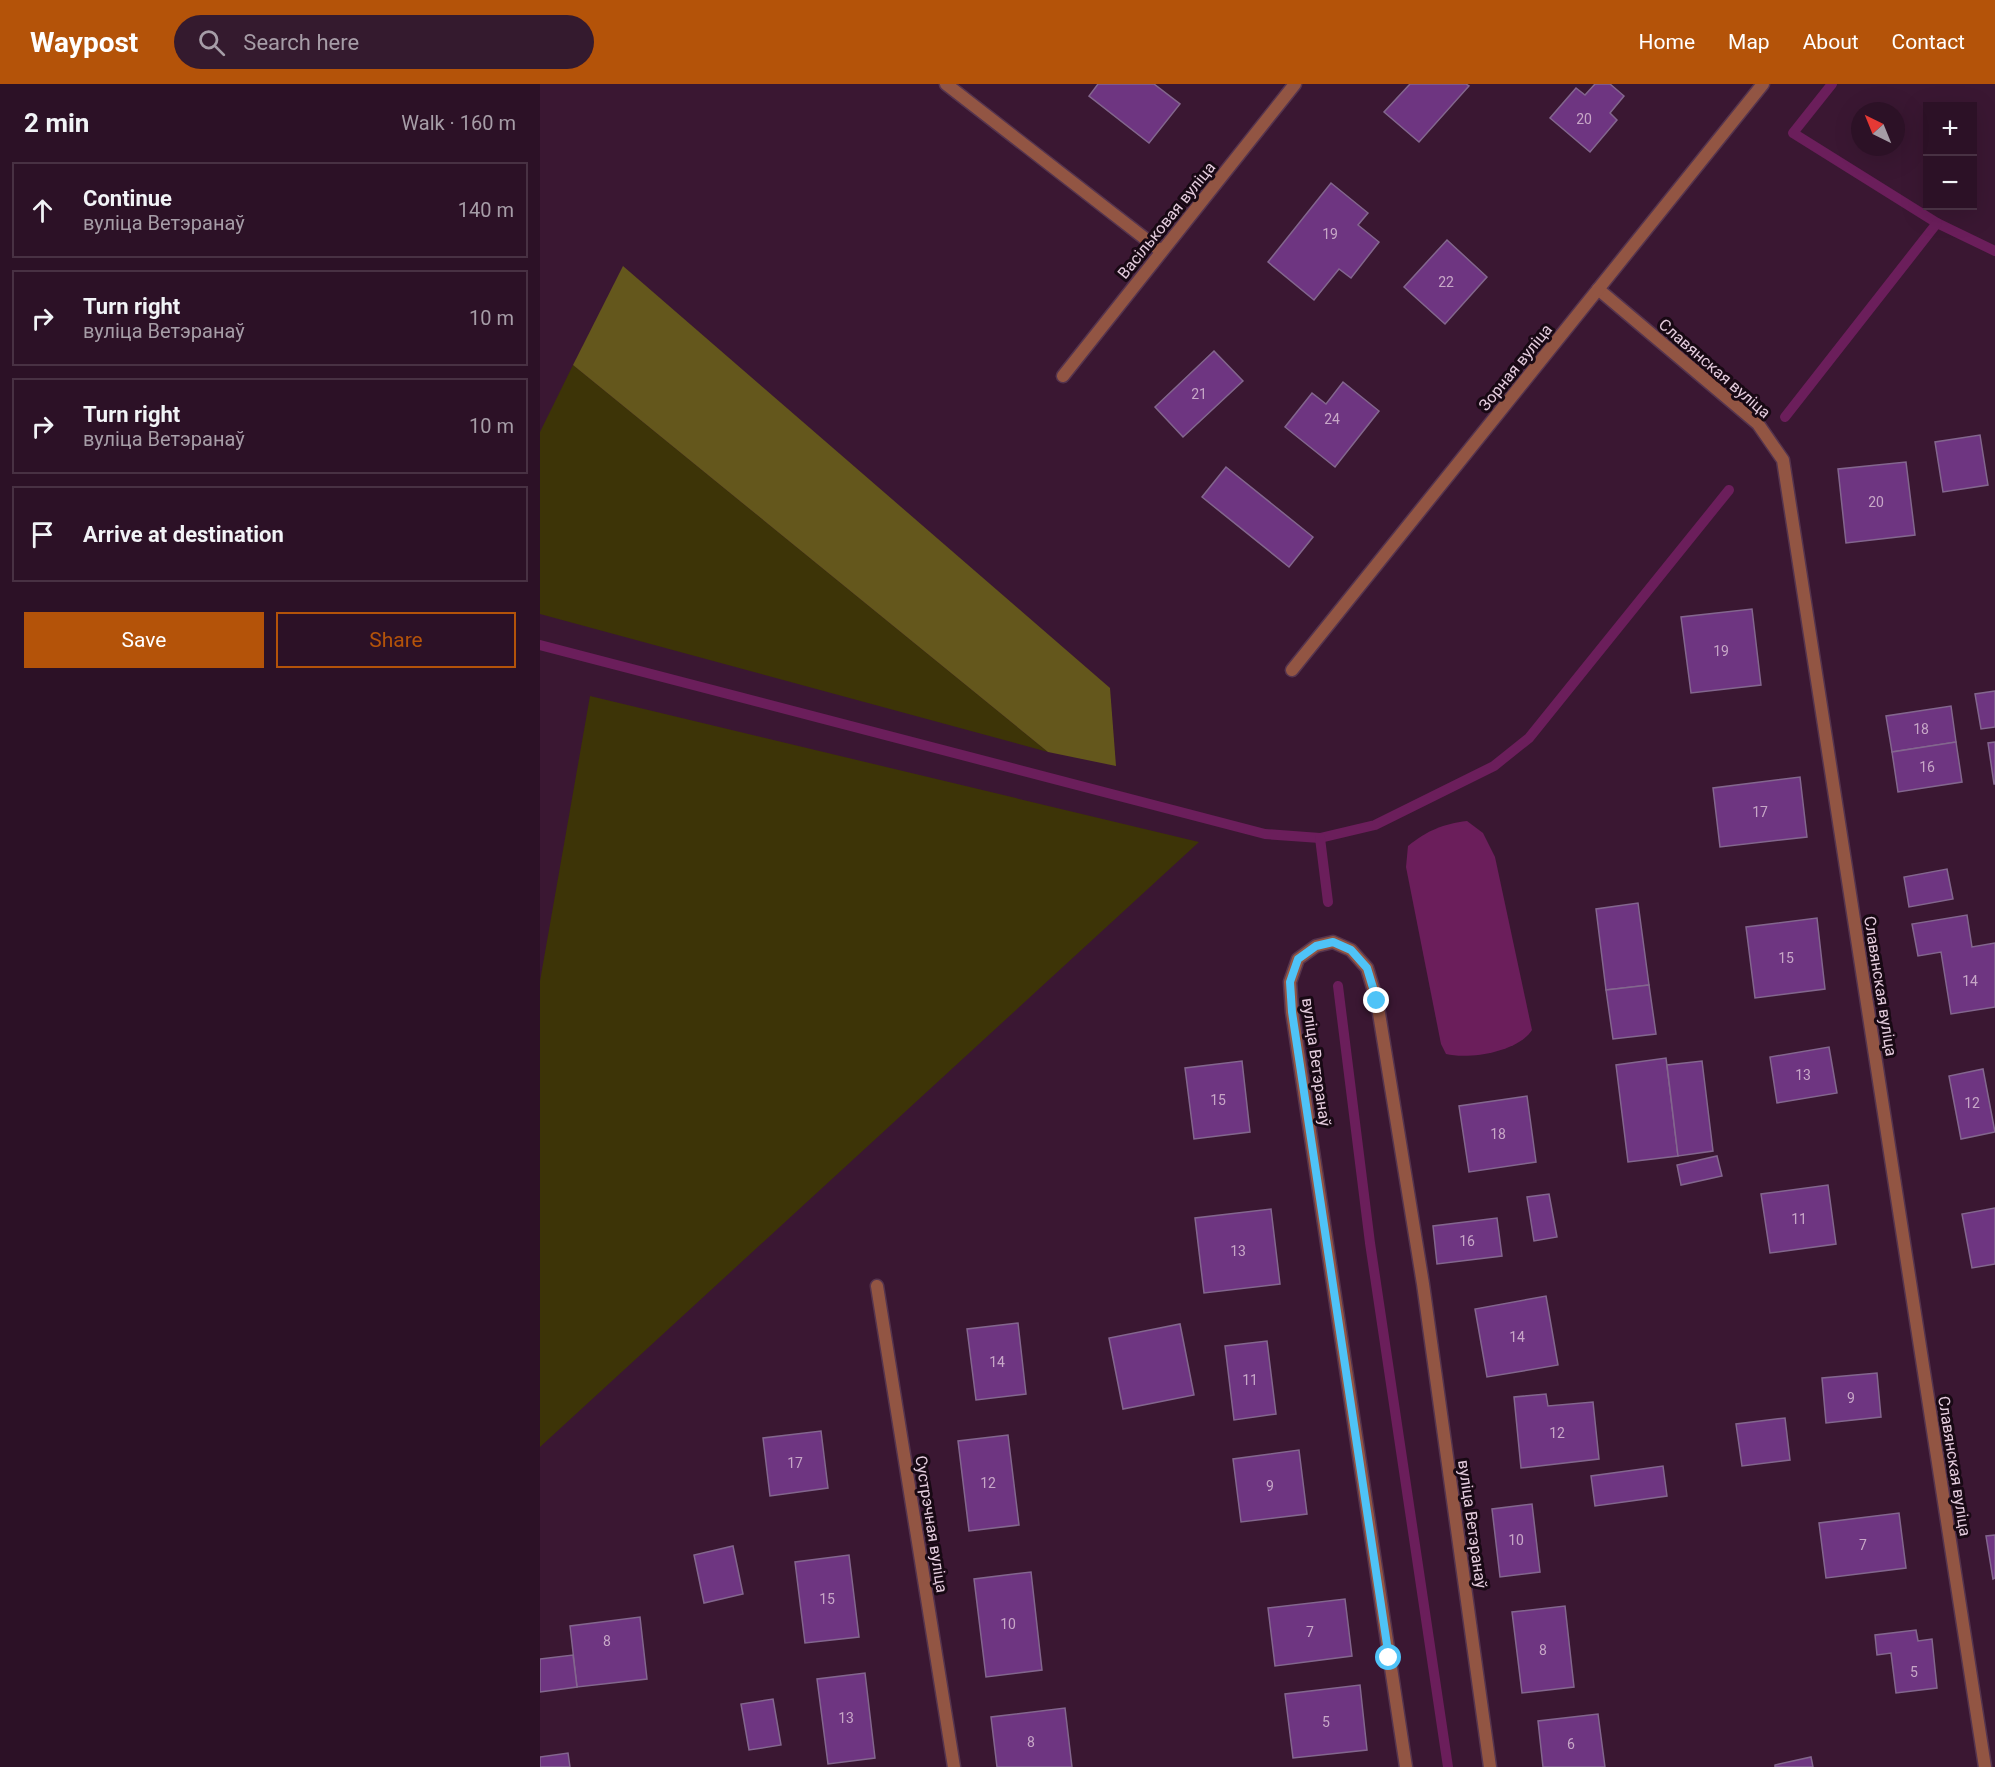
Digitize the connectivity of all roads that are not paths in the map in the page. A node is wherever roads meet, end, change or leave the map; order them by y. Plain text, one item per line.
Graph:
1 (946, 84) edge
2 (1295, 84) edge
3 (1763, 84) edge
4 (1161, 251) junction
5 (1598, 289) junction
6 (1063, 376) dead end
7 (1292, 670) dead end
8 (878, 1286) dead end
9 (954, 1767) edge
10 (1406, 1767) edge
11 (1490, 1767) edge
12 (1985, 1767) edge

1 - 4 street
2 - 4 street, Васільковая вуліца
3 - 5 street, Зорная вуліца
4 - 6 street, Васільковая вуліца
5 - 7 street, Зорная вуліца
5 - 12 street, Славянская вуліца
8 - 9 street, Сустрэчная вуліца
10 - 11 street, вуліца Ветэранаў

